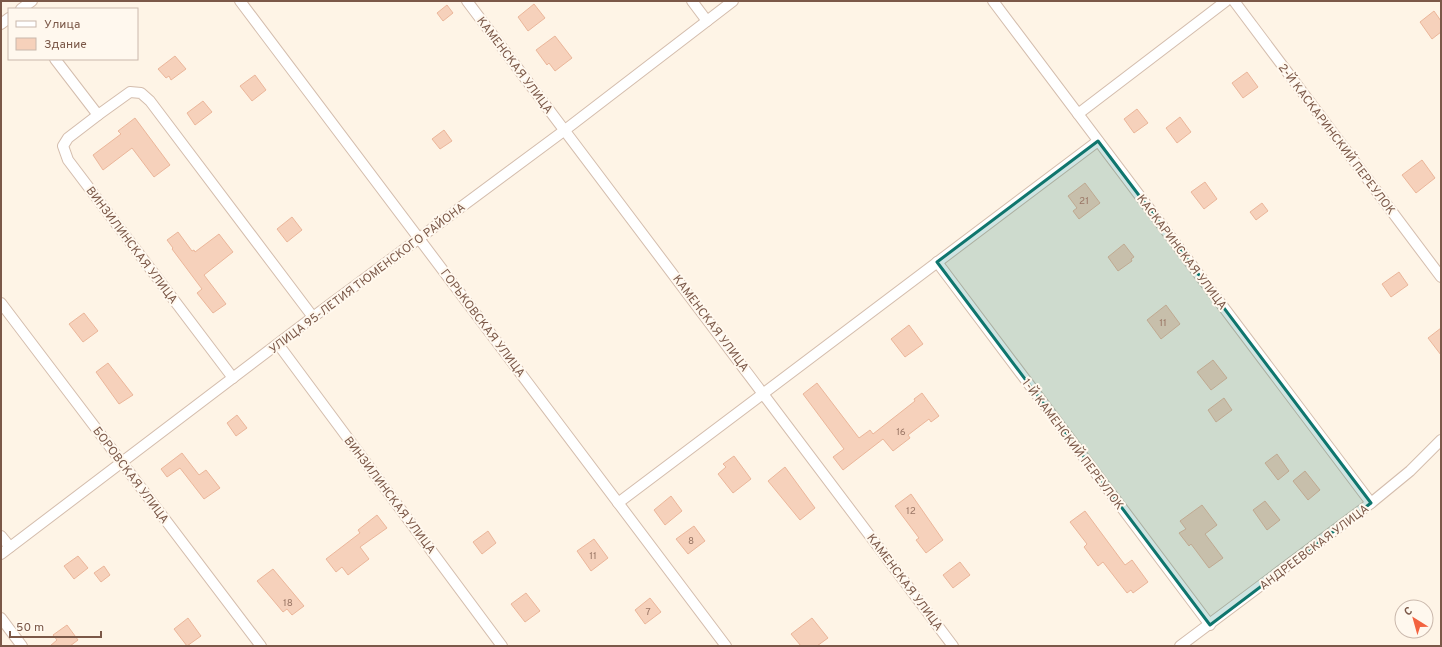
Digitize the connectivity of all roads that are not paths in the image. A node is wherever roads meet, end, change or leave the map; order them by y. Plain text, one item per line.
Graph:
1 (32, 1) edge
2 (240, 1) edge
3 (467, 1) edge
4 (692, 1) edge
5 (733, 1) edge
6 (993, 1) edge
7 (1226, 1) edge
8 (1234, 1) edge
9 (23, 8) edge
10 (707, 21) junction
11 (56, 60) edge
12 (1078, 114) junction
13 (98, 115) junction
14 (565, 130) junction
15 (1098, 141) junction
16 (419, 238) junction
17 (937, 262) junction
18 (1441, 277) edge
19 (1, 303) edge
20 (313, 317) junction
21 (278, 344) junction
22 (233, 378) junction
23 (763, 393) junction
24 (1441, 440) edge
25 (122, 462) junction
26 (618, 503) junction
27 (1371, 503) junction
28 (1, 536) edge
29 (10, 547) junction
30 (1, 554) edge
31 (1, 618) edge
32 (1210, 625) junction
33 (22, 646) edge
34 (261, 646) edge
35 (502, 646) edge
36 (726, 646) edge
37 (953, 646) edge
38 (1180, 646) edge

1 - 9 street
2 - 16 street, ГОРЬКОВСКАЯ УЛИЦА
3 - 14 street, КАМЕНСКАЯ УЛИЦА
4 - 10 street
5 - 10 street, УЛИЦА 95-ЛЕТИЯ ТЮМЕНСКОГО РАЙОНА
6 - 12 street, КАСКАРИНСКАЯ УЛИЦА
7 - 12 street
8 - 18 street, 2-Й КАСКАРИНСКИЙ ПЕРЕУЛОК
10 - 14 street, УЛИЦА 95-ЛЕТИЯ ТЮМЕНСКОГО РАЙОНА
11 - 13 street
12 - 15 street, КАСКАРИНСКАЯ УЛИЦА
13 - 20 street, ВИНЗИЛИНСКАЯ УЛИЦА
13 - 22 street, ВИНЗИЛИНСКАЯ УЛИЦА
14 - 16 street, УЛИЦА 95-ЛЕТИЯ ТЮМЕНСКОГО РАЙОНА
14 - 23 street, КАМЕНСКАЯ УЛИЦА
15 - 17 street
15 - 27 street, КАСКАРИНСКАЯ УЛИЦА
16 - 20 street, УЛИЦА 95-ЛЕТИЯ ТЮМЕНСКОГО РАЙОНА
16 - 26 street, ГОРЬКОВСКАЯ УЛИЦА
17 - 23 street
17 - 32 street, 1-Й КАМЕНСКИЙ ПЕРЕУЛОК
19 - 25 street, БОРОВСКАЯ УЛИЦА
20 - 21 street, УЛИЦА 95-ЛЕТИЯ ТЮМЕНСКОГО РАЙОНА
21 - 22 street, УЛИЦА 95-ЛЕТИЯ ТЮМЕНСКОГО РАЙОНА
21 - 35 street, ВИНЗИЛИНСКАЯ УЛИЦА
22 - 25 street, УЛИЦА 95-ЛЕТИЯ ТЮМЕНСКОГО РАЙОНА
23 - 26 street
23 - 37 street, КАМЕНСКАЯ УЛИЦА
24 - 27 street, АНДРЕЕВСКАЯ УЛИЦА
25 - 29 street, УЛИЦА 95-ЛЕТИЯ ТЮМЕНСКОГО РАЙОНА
25 - 34 street, БОРОВСКАЯ УЛИЦА
26 - 36 street, ГОРЬКОВСКАЯ УЛИЦА
27 - 32 street, АНДРЕЕВСКАЯ УЛИЦА
28 - 29 street
29 - 30 street, УЛИЦА 95-ЛЕТИЯ ТЮМЕНСКОГО РАЙОНА
31 - 33 street
32 - 38 street, АНДРЕЕВСКАЯ УЛИЦА

